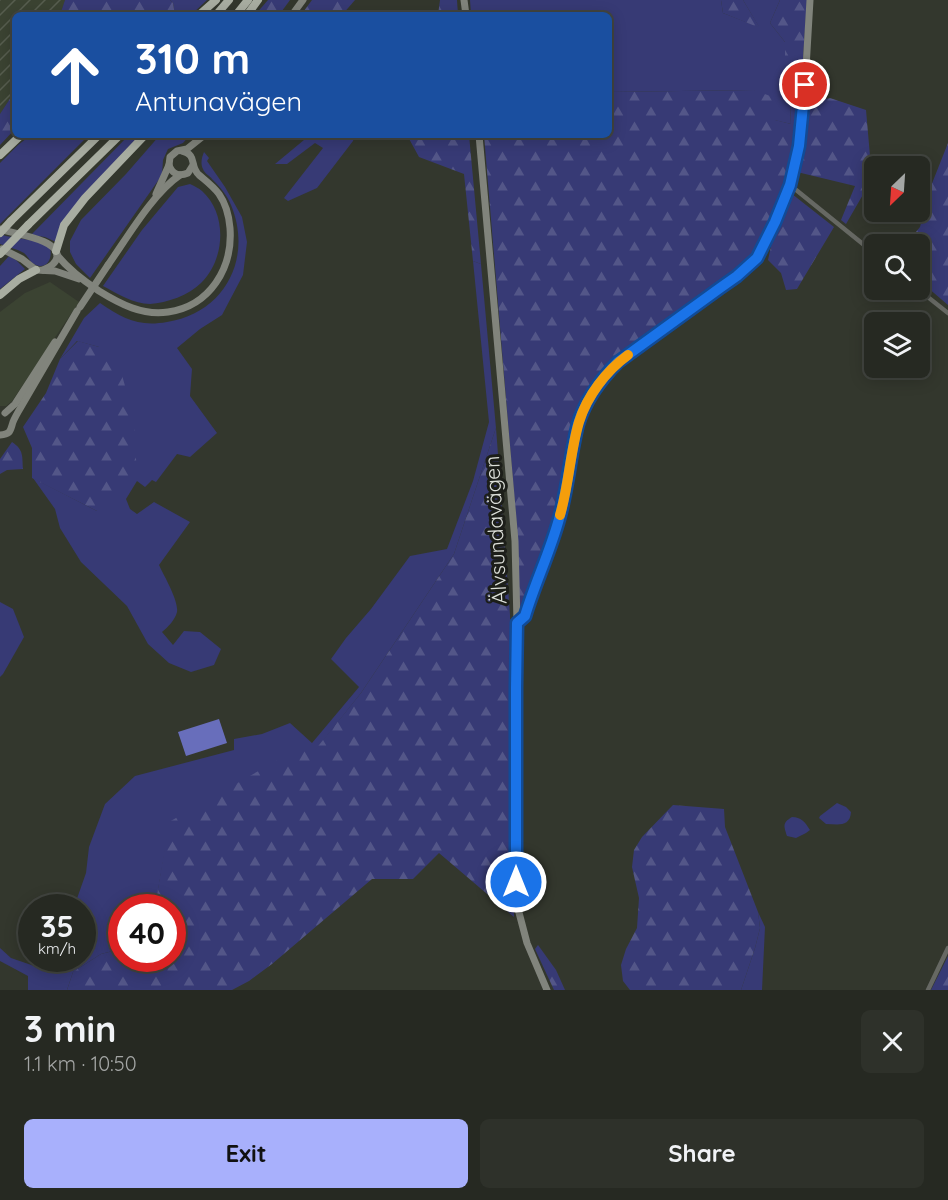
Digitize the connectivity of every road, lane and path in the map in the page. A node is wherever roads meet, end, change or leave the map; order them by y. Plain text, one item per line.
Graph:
1 (216, 0) edge
2 (229, 0) edge
3 (810, 0) edge
4 (202, 12) edge
5 (219, 12) edge
6 (18, 138) edge
7 (96, 138) edge
8 (117, 138) edge
9 (142, 138) edge
10 (201, 138) edge
11 (202, 138) edge
12 (479, 138) edge
13 (182, 151) junction
14 (0, 155) edge
15 (192, 157) junction
16 (169, 165) junction
17 (193, 165) junction
18 (182, 175) junction
19 (209, 183) junction
20 (790, 185) junction
21 (154, 199) junction
22 (0, 231) edge
23 (864, 245) edge
24 (0, 249) edge
25 (57, 253) junction
26 (0, 254) edge
27 (38, 270) junction
28 (87, 283) junction
29 (0, 295) edge
30 (930, 299) edge
31 (79, 309) junction
32 (948, 313) edge
33 (2, 413) edge
34 (13, 422) junction
35 (1, 436) edge
36 (517, 623) junction
37 (948, 948) edge
38 (547, 990) edge
39 (928, 990) edge

1 - 4 highway
2 - 5 highway
3 - 20 street
6 - 14 highway
7 - 22 highway, bridge
8 - 26 highway, bridge
9 - 25 highway
10 - 13 street
11 - 15 street
12 - 36 street, Älvsundavägen
13 - 15 street
13 - 16 street
15 - 17 street
16 - 18 street
16 - 21 street
17 - 18 street
17 - 19 street
18 - 19 street
18 - 21 street
19 - 28 street
20 - 23 street
20 - 36 street
21 - 31 street, bridge
22 - 25 street
24 - 27 street
25 - 27 street
25 - 28 street
27 - 28 street
27 - 29 highway
30 - 32 street
31 - 33 street
31 - 34 street
33 - 34 street
34 - 35 street
36 - 38 street, Älvsundavägen
37 - 39 street

